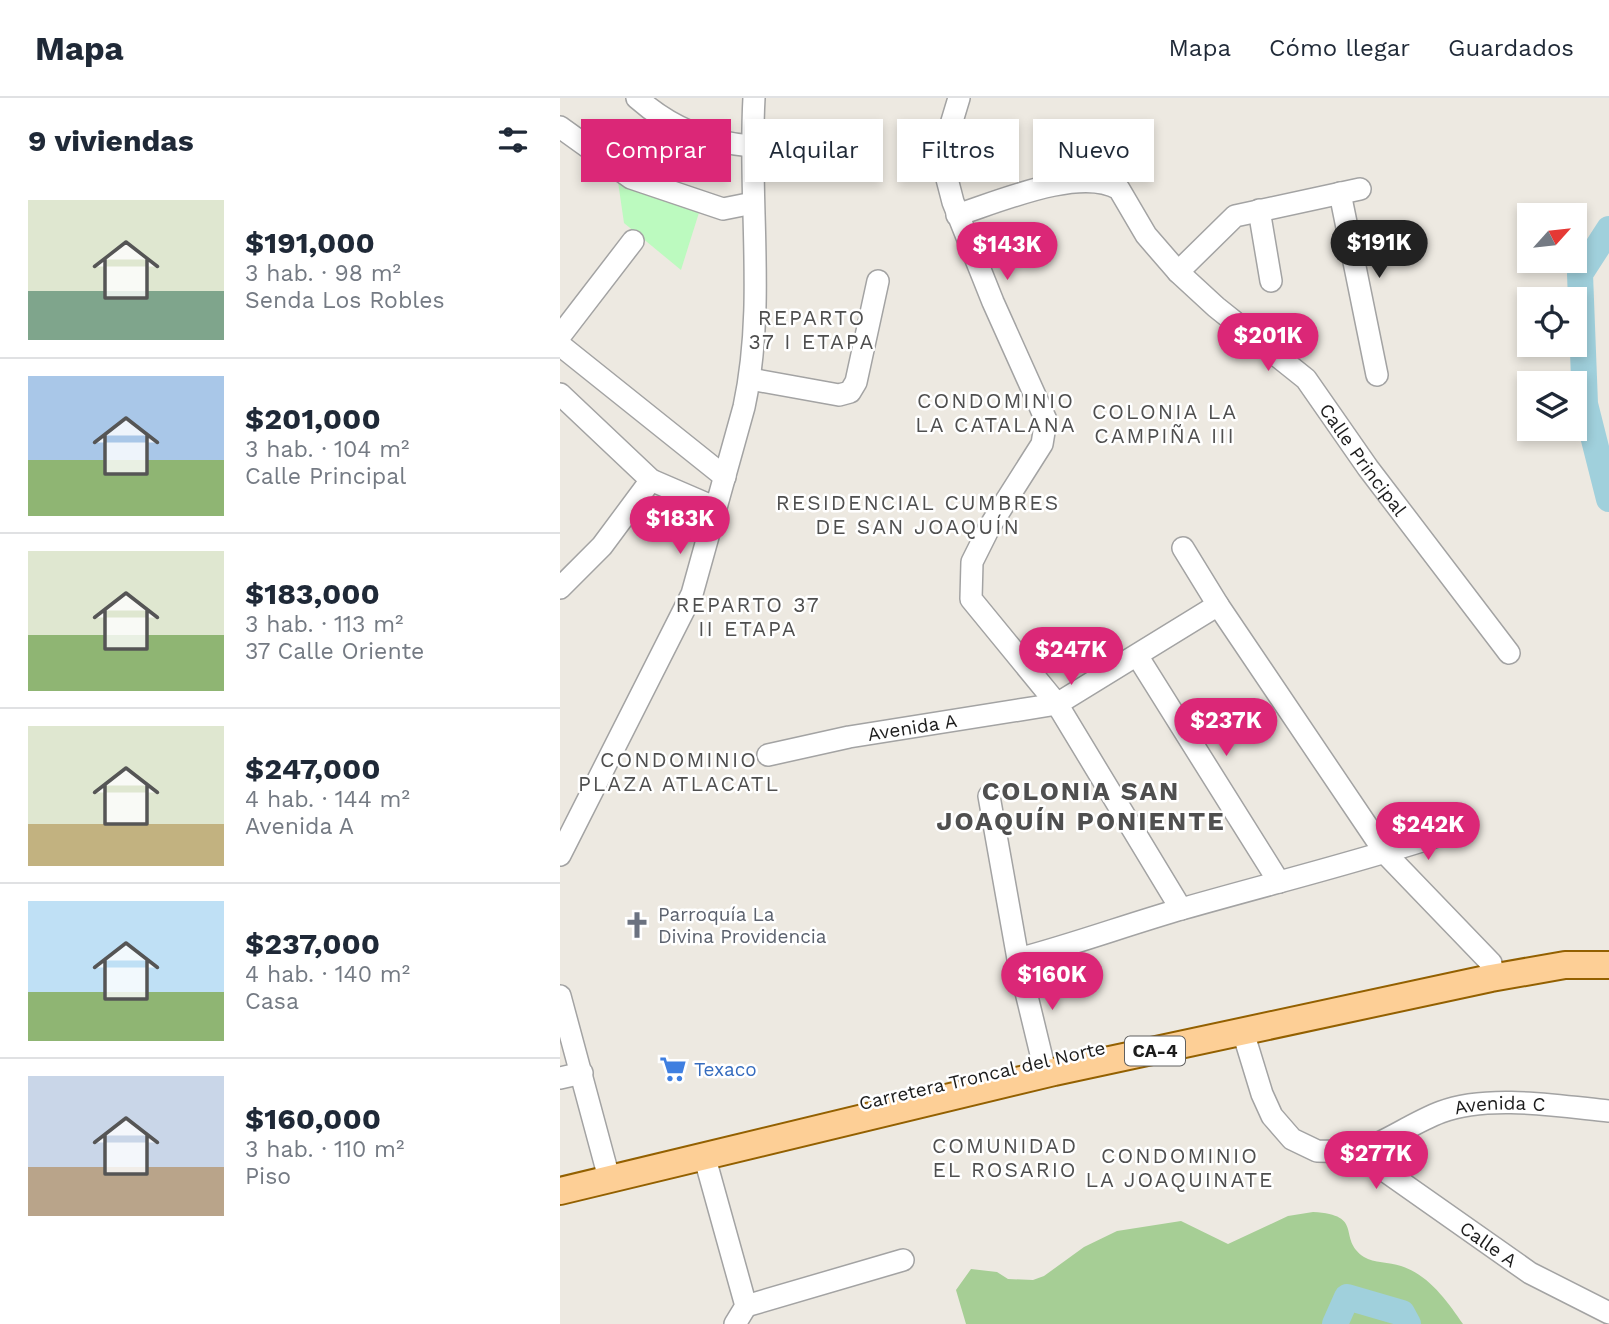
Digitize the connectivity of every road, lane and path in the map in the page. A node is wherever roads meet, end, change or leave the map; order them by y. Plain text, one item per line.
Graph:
1 (637, 98) edge
2 (754, 98) edge
3 (959, 98) edge
4 (753, 119) edge
5 (560, 127) edge
6 (745, 145) edge
7 (752, 182) edge
8 (753, 203) junction
9 (1259, 210) junction
10 (957, 215) junction
11 (633, 241) dead end
12 (1178, 272) junction
13 (878, 281) dead end
14 (1271, 281) dead end
15 (560, 336) edge
16 (560, 345) edge
17 (1377, 375) dead end
18 (750, 379) junction
19 (560, 394) edge
20 (725, 477) junction
21 (651, 480) junction
22 (716, 508) junction
23 (1183, 548) dead end
24 (560, 588) edge
25 (1218, 605) junction
26 (1509, 653) dead end
27 (1138, 657) junction
28 (1058, 704) junction
29 (768, 755) dead end
30 (989, 796) dead end
31 (1456, 830) dead end
32 (1386, 854) junction
33 (560, 855) edge
34 (1279, 882) junction
35 (1181, 909) junction
36 (1609, 952) edge
37 (1018, 959) junction
38 (1491, 963) junction
39 (1609, 965) edge
40 (560, 996) edge
41 (1243, 1032) junction
42 (1044, 1068) junction
43 (582, 1073) junction
44 (560, 1079) edge
45 (1609, 1111) edge
46 (1358, 1153) junction
47 (704, 1155) junction
48 (607, 1170) junction
49 (560, 1172) edge
50 (560, 1191) edge
51 (903, 1260) dead end
52 (1609, 1314) edge
53 (740, 1315) edge
54 (1605, 1324) edge

1 - 6 street
2 - 4 street
3 - 10 street
5 - 8 street
7 - 8 street
8 - 18 street
9 - 12 street
9 - 14 street
9 - 17 street
10 - 12 street, Calle Principal
10 - 28 street
11 - 15 street
12 - 26 street, Calle Principal
13 - 18 street
16 - 20 street
18 - 20 street
19 - 21 street
20 - 22 street
21 - 22 street
21 - 24 street
22 - 33 street
23 - 25 street
25 - 27 street
25 - 32 street
27 - 28 street
27 - 34 street
28 - 29 street, Avenida A
28 - 35 street
30 - 37 street
31 - 32 street
32 - 34 street
32 - 38 street
34 - 35 street
35 - 37 street
36 - 38 main road, Carretera Troncal del Norte / CA-4
37 - 42 street
38 - 42 main road, Carretera Troncal del Norte / CA-4
39 - 41 main road, Carretera Troncal del Norte / CA-4
40 - 43 street
41 - 42 main road, Carretera Troncal del Norte / CA-4
41 - 46 street
42 - 47 main road, Carretera Troncal del Norte / CA-4
42 - 48 main road, Carretera Troncal del Norte / CA-4
43 - 44 street
43 - 48 street
45 - 46 street, Avenida C
46 - 52 street, Calle A
47 - 48 main road, Carretera Troncal del Norte / CA-4
47 - 53 street
48 - 49 main road, CA-4
48 - 50 main road, CA-4
51 - 53 street
52 - 54 street

